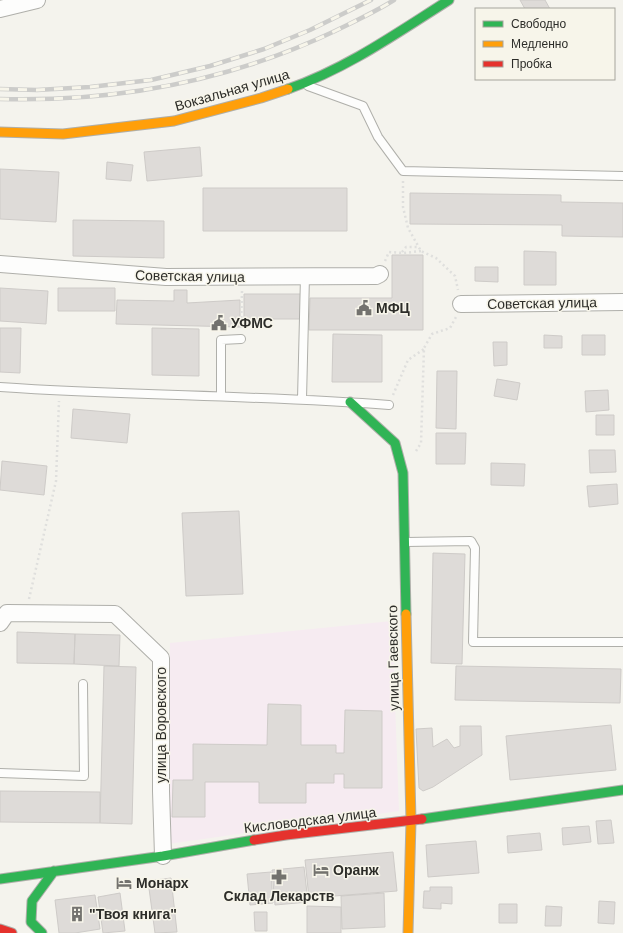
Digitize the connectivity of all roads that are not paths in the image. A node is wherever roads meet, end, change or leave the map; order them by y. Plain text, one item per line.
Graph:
1 (37, 0) edge
2 (449, 0) edge
3 (0, 9) edge
4 (302, 84) junction
5 (0, 132) edge
6 (623, 176) edge
7 (0, 264) edge
8 (380, 274) road end
9 (305, 276) junction
10 (623, 302) edge
11 (461, 304) road end
12 (241, 339) road end
13 (0, 387) edge
14 (221, 396) junction
15 (302, 399) junction
16 (350, 402) junction
17 (389, 405) road end
18 (405, 542) junction
19 (0, 624) edge
20 (623, 642) edge
21 (83, 684) dead end
22 (0, 773) edge
23 (623, 790) edge
24 (411, 821) junction
25 (163, 856) junction
26 (54, 871) junction
27 (0, 879) edge
28 (0, 929) edge
29 (12, 933) edge
30 (42, 933) edge
31 (408, 933) edge

1 - 3 street
2 - 4 street, Вокзальная улица
4 - 5 street, Вокзальная улица
4 - 6 lane
7 - 9 street, Советская улица
8 - 9 street, Советская улица
9 - 15 lane
10 - 11 street, Советская улица
12 - 14 lane
13 - 14 lane
14 - 15 lane
15 - 16 lane
16 - 17 lane
16 - 18 street, улица Гаевского
18 - 20 lane
18 - 24 street, улица Гаевского
19 - 25 street, улица Воровского
21 - 22 lane
23 - 24 street, Кисловодская улица
24 - 25 street, Кисловодская улица
24 - 31 street, улица Гаевского
25 - 26 street, Кисловодская улица
26 - 27 street, Кисловодская улица
26 - 30 street
28 - 29 street

